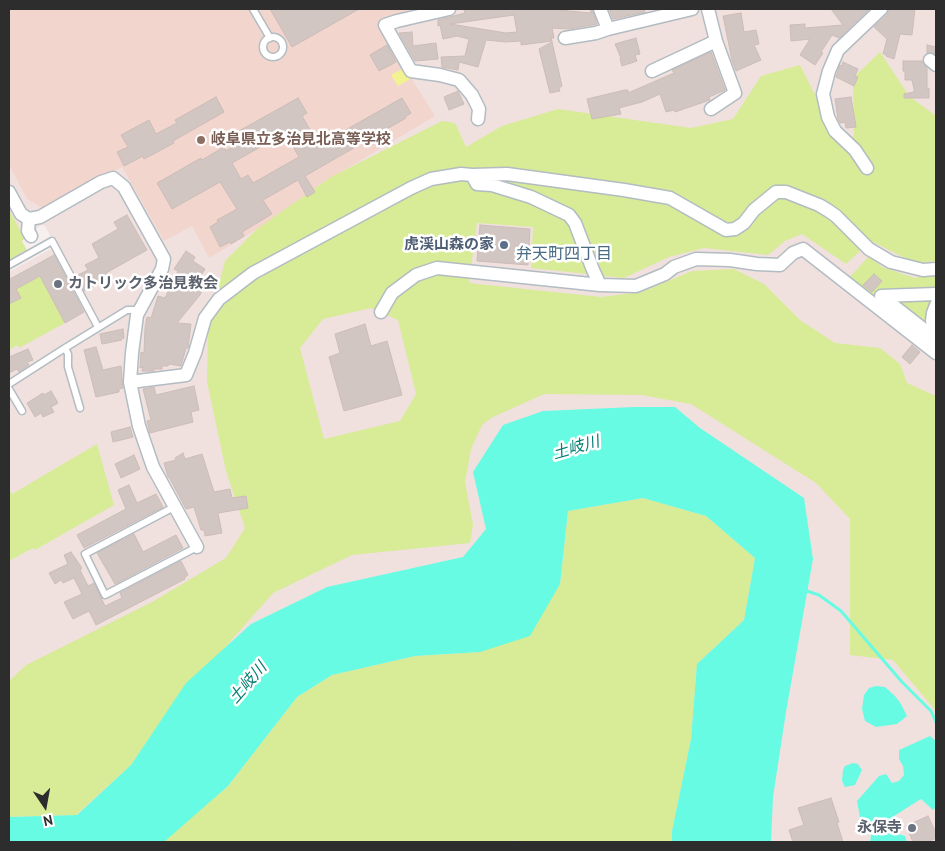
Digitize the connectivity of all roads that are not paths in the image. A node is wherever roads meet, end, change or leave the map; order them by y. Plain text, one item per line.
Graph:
1 (253, 9) edge
2 (448, 9) edge
3 (600, 9) edge
4 (692, 9) edge
5 (708, 9) edge
6 (881, 9) edge
7 (665, 12) edge
8 (608, 29) junction
9 (270, 38) dead end
10 (565, 38) dead end
11 (716, 42) junction
12 (652, 71) dead end
13 (711, 109) dead end
14 (478, 119) dead end
15 (867, 168) dead end
16 (472, 175) junction
17 (9, 192) edge
18 (29, 219) junction
19 (31, 236) joint
20 (38, 249) junction
21 (9, 265) edge
22 (936, 269) edge
23 (600, 285) junction
24 (936, 294) edge
25 (876, 298) junction
26 (936, 305) edge
27 (139, 310) junction
28 (381, 312) dead end
29 (98, 328) junction
30 (936, 332) edge
31 (65, 348) junction
32 (936, 348) edge
33 (130, 382) junction
34 (9, 384) edge
35 (9, 389) edge
36 (80, 408) dead end
37 (22, 411) dead end
38 (174, 507) junction
39 (197, 547) joint

1 - 9 lane
2 - 14 street
3 - 8 street
4 - 7 street
5 - 11 street
6 - 15 street
7 - 8 street
8 - 10 street
11 - 12 street
11 - 13 street
16 - 22 street
16 - 23 street
16 - 33 street
17 - 18 street
18 - 19 street
18 - 27 street
19 - 20 lane
20 - 21 lane
20 - 29 lane
23 - 25 street
23 - 28 street
24 - 25 street
25 - 32 street
26 - 30 street
27 - 29 lane
27 - 33 street
29 - 31 lane
31 - 34 lane
31 - 36 lane
33 - 38 street
35 - 37 lane
38 - 39 street
38 - 39 lane

